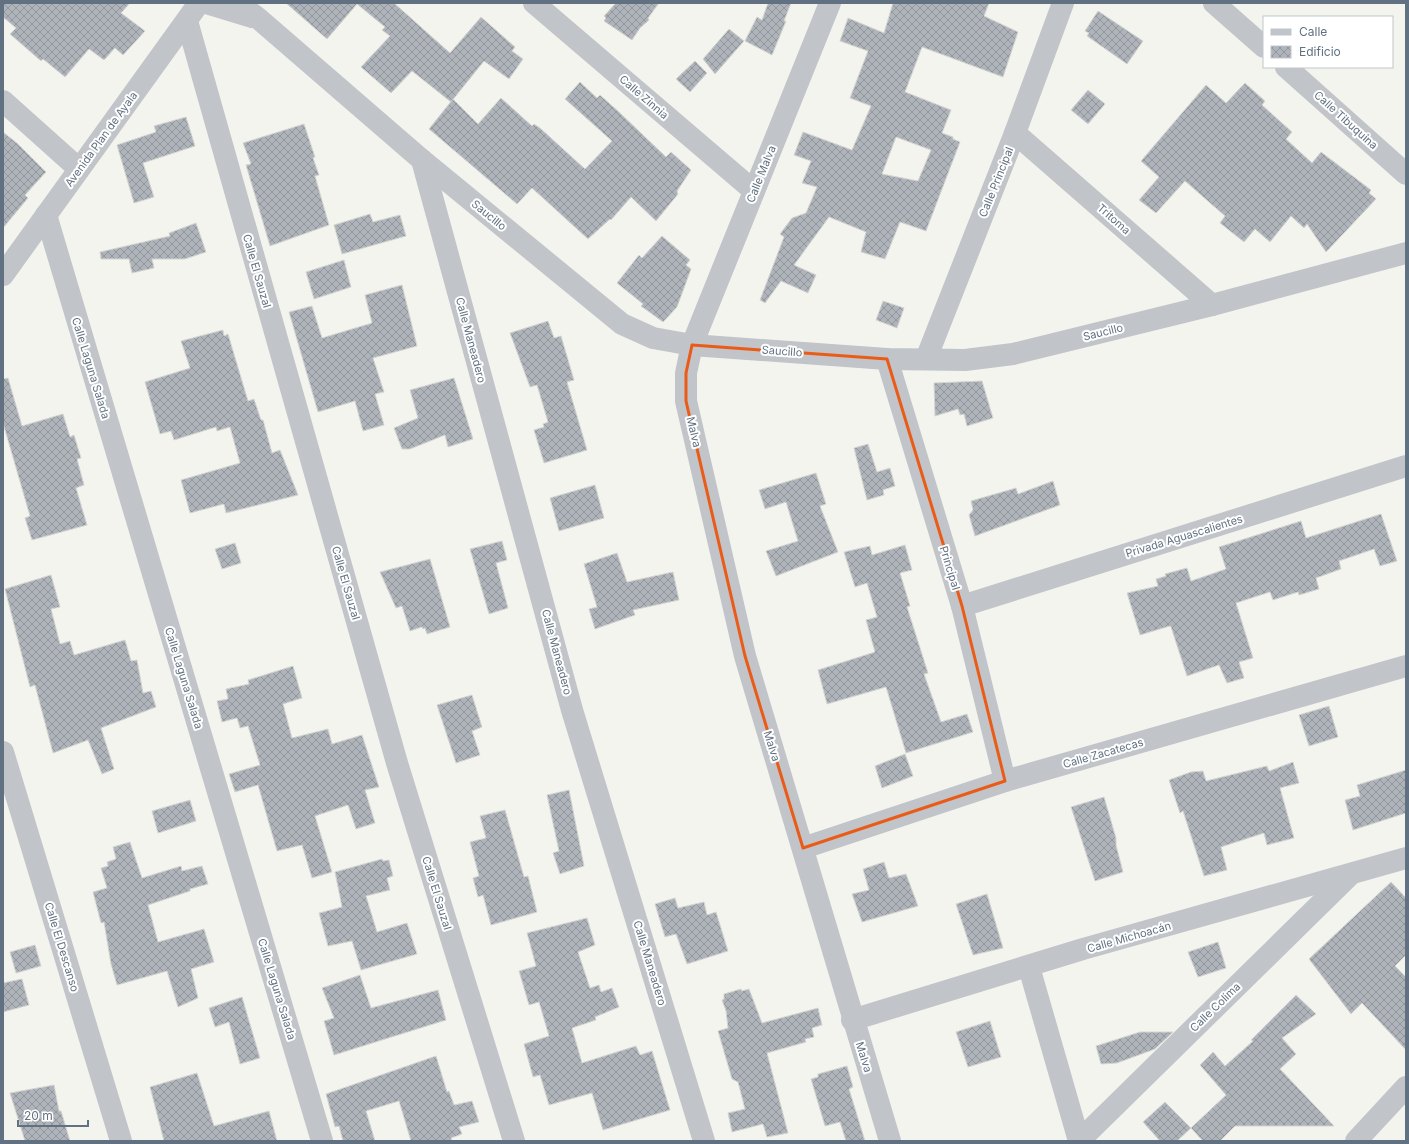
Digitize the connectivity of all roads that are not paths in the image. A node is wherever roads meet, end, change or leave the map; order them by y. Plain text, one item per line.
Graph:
1 (199, 3) edge
2 (206, 3) edge
3 (238, 3) edge
4 (534, 3) edge
5 (830, 3) edge
6 (1063, 3) edge
7 (1214, 3) edge
8 (259, 19) junction
9 (187, 21) junction
10 (1263, 46) edge
11 (1287, 68) edge
12 (3, 101) edge
13 (1015, 133) junction
14 (422, 160) junction
15 (79, 169) junction
16 (1406, 174) edge
17 (754, 192) junction
18 (46, 215) junction
19 (1406, 253) edge
20 (3, 275) edge
21 (1212, 305) junction
22 (692, 345) junction
23 (887, 359) junction
24 (926, 359) junction
25 (1406, 466) edge
26 (962, 606) junction
27 (1406, 666) edge
28 (3, 752) edge
29 (1005, 781) junction
30 (803, 848) junction
31 (1406, 858) edge
32 (1351, 873) junction
33 (1029, 967) junction
34 (852, 1020) junction
35 (1406, 1087) edge
36 (121, 1141) edge
37 (322, 1141) edge
38 (514, 1141) edge
39 (704, 1141) edge
40 (890, 1141) edge
41 (1079, 1141) edge
42 (1356, 1141) edge

1 - 9 street, Avenida Plan de Ayala
2 - 8 street, Saucillo
3 - 8 street, Saucillo
4 - 17 street, Calle Zinnia
5 - 17 street, Calle Malva
6 - 13 street, Calle Principal
7 - 10 street
8 - 14 street, Saucillo
9 - 15 street, Avenida Plan de Ayala
9 - 38 street, Calle El Sauzal
11 - 16 street, Calle Tibuquina
12 - 15 street
13 - 21 street, Tritoma
13 - 24 street, Calle Principal
14 - 22 street, Saucillo
14 - 39 street, Calle Maneadero
15 - 18 street, Avenida Plan de Ayala
17 - 22 street, Calle Malva
18 - 20 street, Avenida Plan de Ayala
18 - 37 street, Calle Laguna Salada
19 - 21 street, Saucillo
21 - 24 street, Saucillo
22 - 23 street, Saucillo
22 - 30 street, Malva
23 - 24 street, Saucillo
23 - 26 street, Principal
25 - 26 street, Privada Aguascalientes
26 - 29 street, Principal
27 - 29 street, Calle Zacatecas
28 - 36 street, Calle El Descanso
29 - 30 street, Calle Zacatecas
30 - 34 street, Malva
31 - 32 street, Calle Michoacán
32 - 33 street, Calle Michoacán
32 - 41 street, Calle Colima
33 - 34 street, Calle Michoacán
33 - 41 street
34 - 40 street, Malva
35 - 42 street

